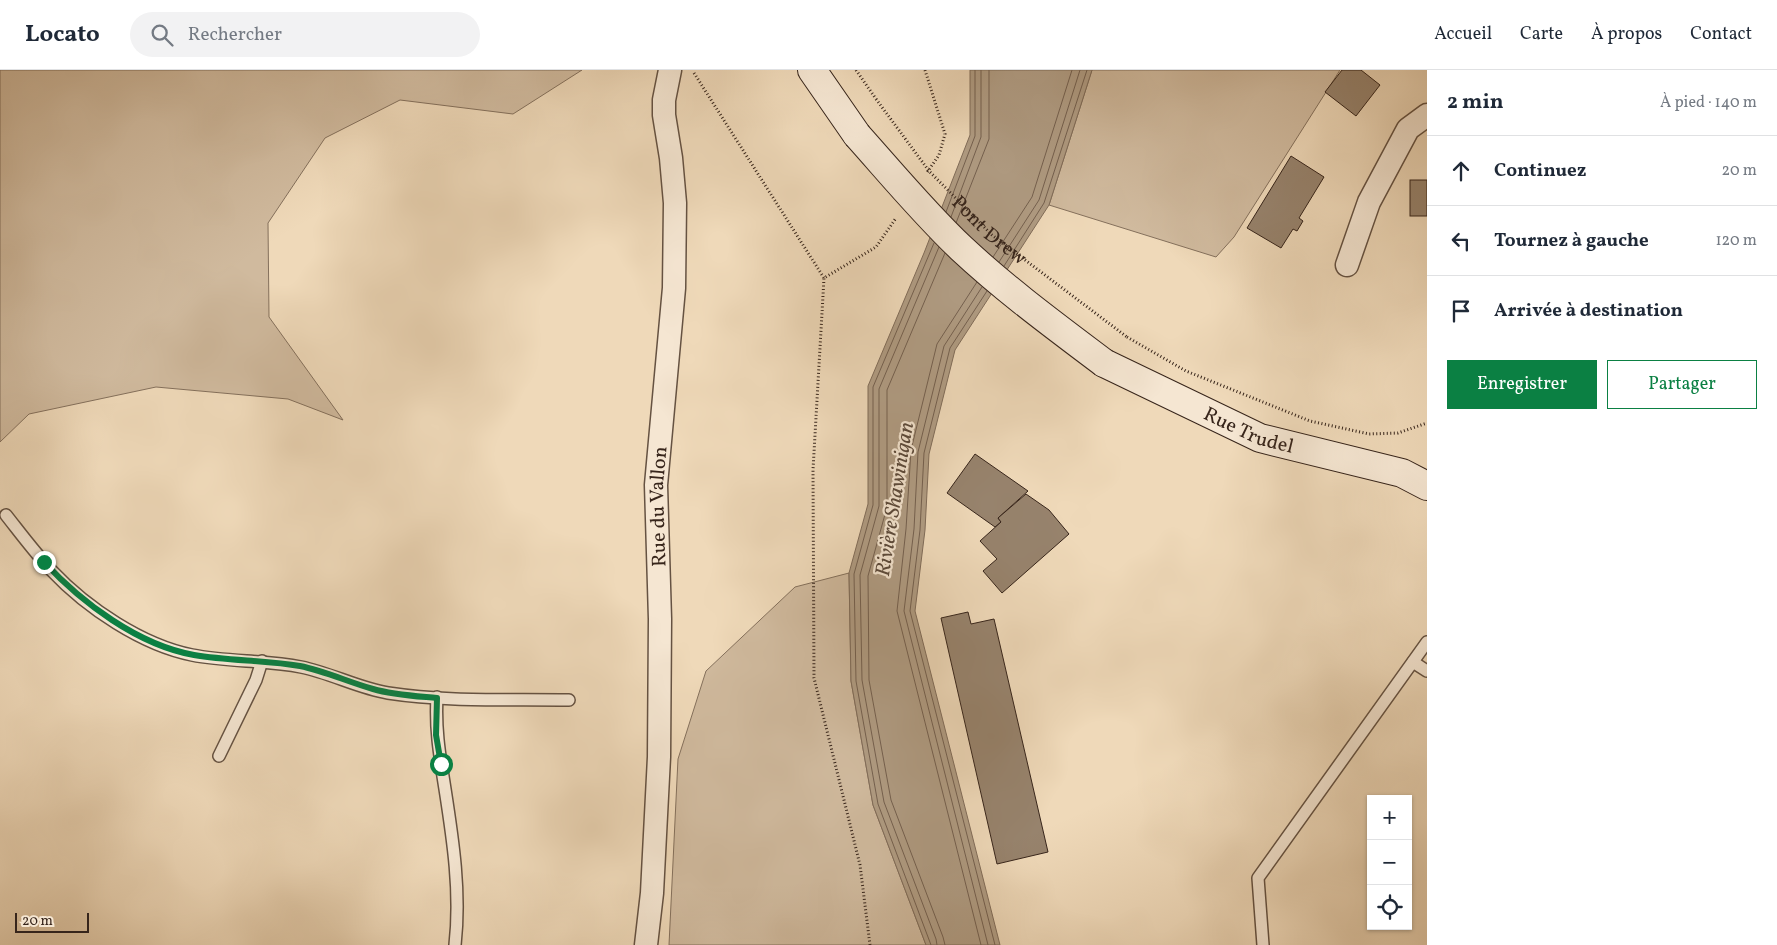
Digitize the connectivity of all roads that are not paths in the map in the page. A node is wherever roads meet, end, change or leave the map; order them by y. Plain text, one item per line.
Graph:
1 (670, 70) edge
2 (812, 70) edge
3 (1427, 115) edge
4 (1347, 265) dead end
5 (1104, 363) joint
6 (1414, 473) edge
7 (1427, 486) edge
8 (6, 515) dead end
9 (1427, 642) edge
10 (262, 661) junction
11 (1413, 662) junction
12 (1427, 671) edge
13 (437, 698) junction
14 (569, 700) dead end
15 (219, 756) dead end
16 (455, 945) edge
17 (646, 945) edge
18 (1263, 945) edge

1 - 17 street, Rue du Vallon
2 - 5 main road, Pont Drew, bridge
3 - 4 street
5 - 6 main road, Rue Trudel
6 - 7 main road, Rue Trudel
8 - 10 lane
9 - 11 lane
10 - 13 lane
10 - 15 lane
11 - 12 lane
11 - 18 lane
13 - 14 lane
13 - 16 lane

